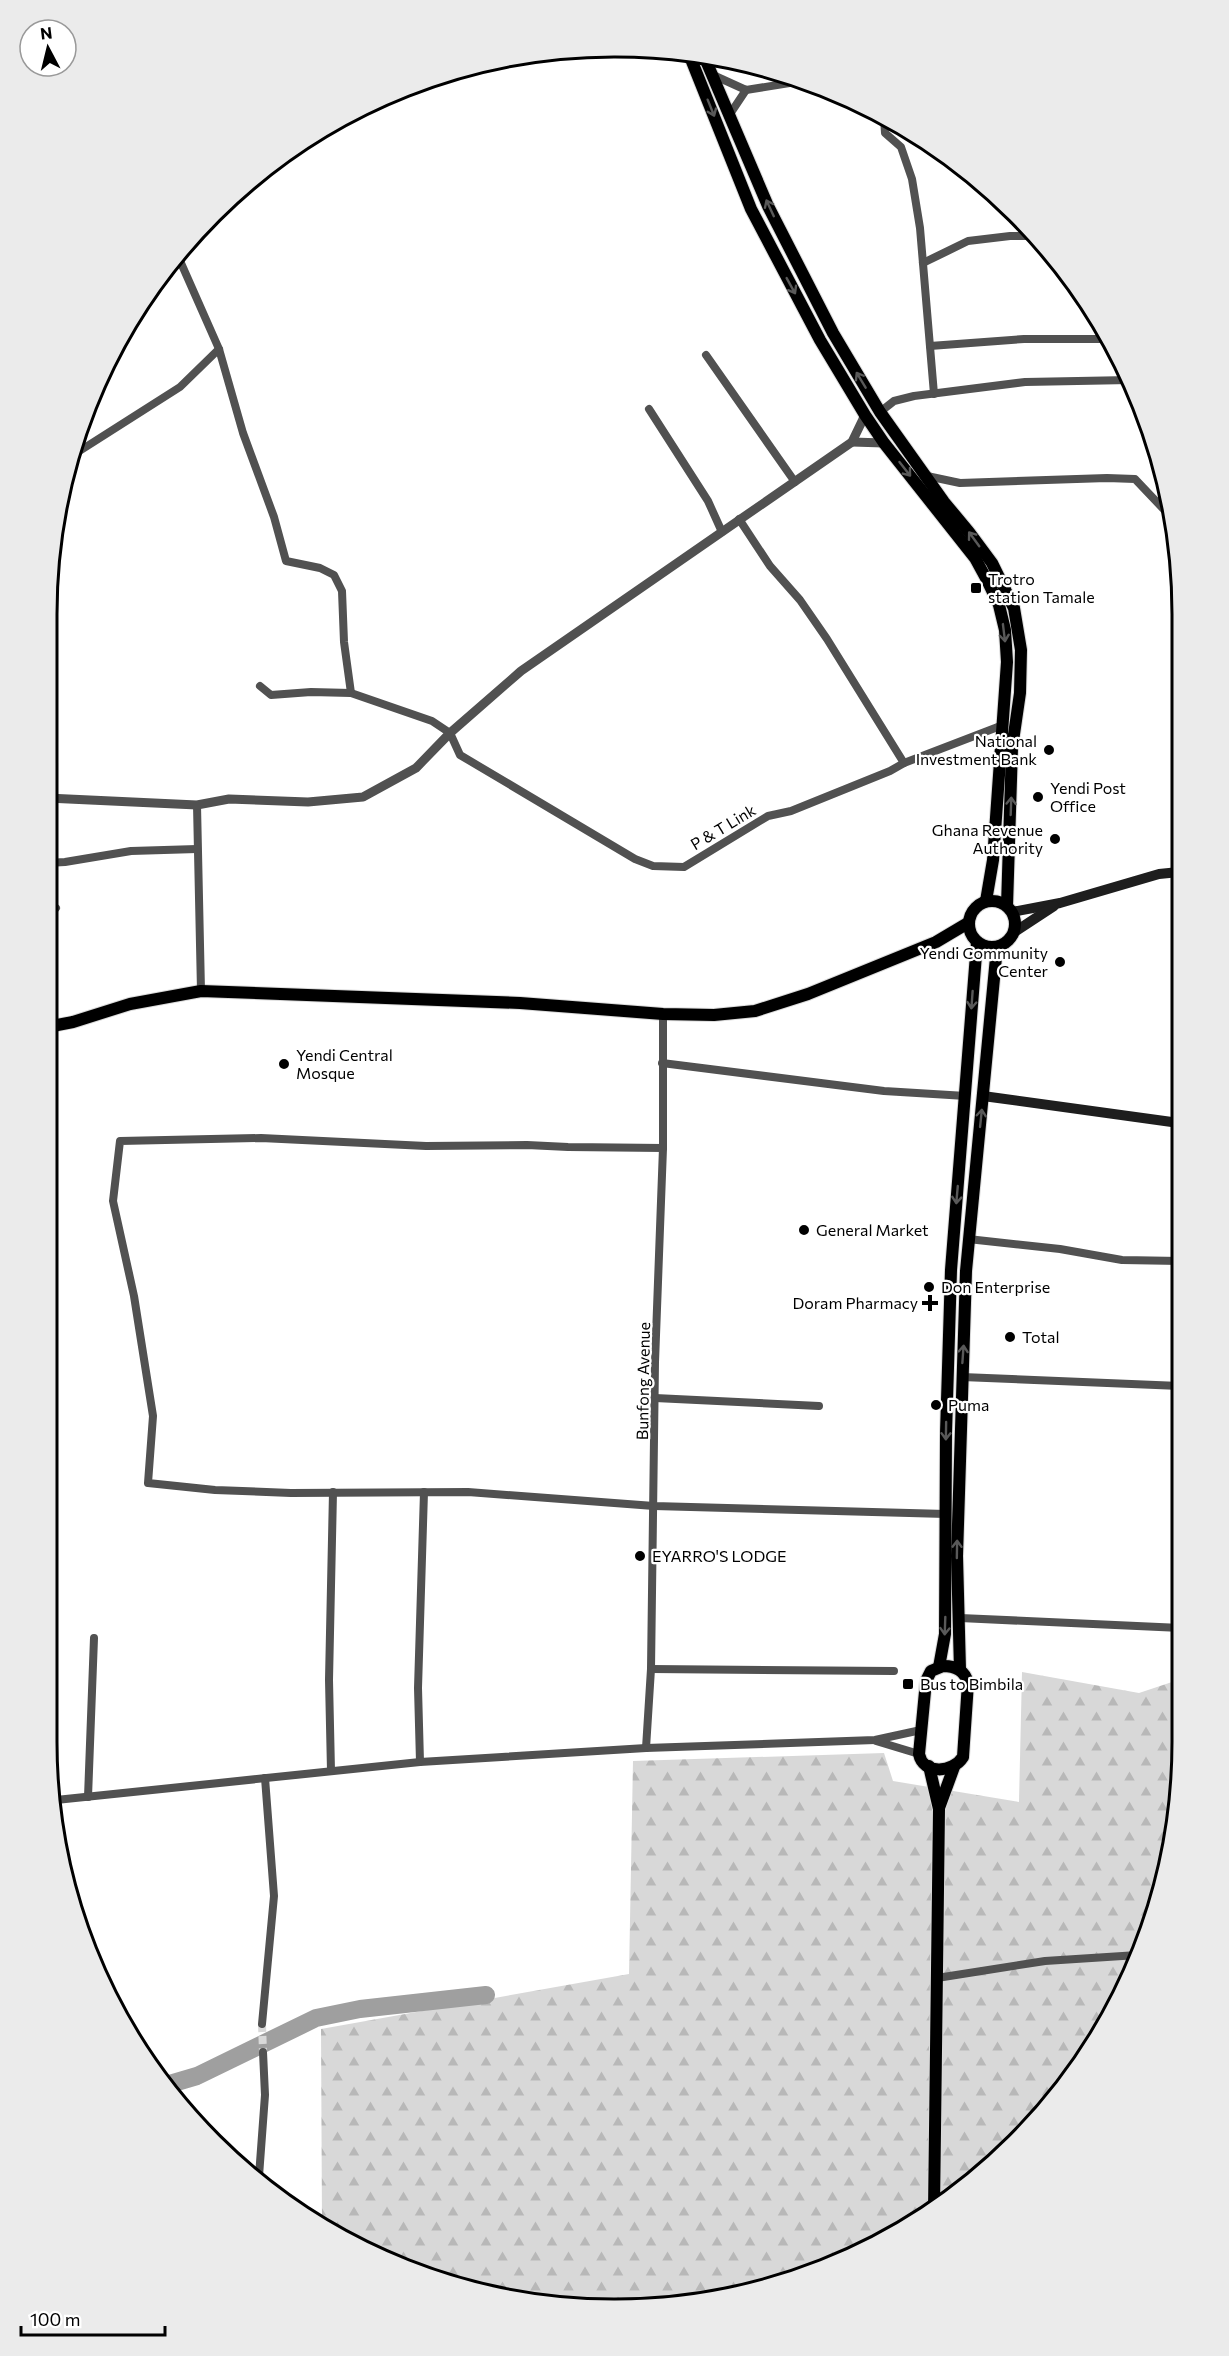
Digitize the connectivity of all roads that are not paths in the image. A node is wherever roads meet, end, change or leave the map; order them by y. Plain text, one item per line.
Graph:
1 (693, 63) edge
2 (709, 66) edge
3 (713, 75) junction
4 (784, 84) edge
5 (746, 90) junction
6 (730, 114) junction
7 (885, 127) edge
8 (1024, 236) edge
9 (923, 263) junction
10 (181, 264) edge
11 (1099, 339) edge
12 (930, 346) junction
13 (219, 349) junction
14 (706, 355) dead end
15 (1121, 380) edge
16 (934, 393) junction
17 (649, 409) dead end
18 (880, 412) junction
19 (866, 417) junction
20 (852, 442) junction
21 (884, 442) junction
22 (83, 449) edge
23 (927, 476) junction
24 (795, 482) junction
25 (1161, 507) edge
26 (740, 519) junction
27 (722, 532) junction
28 (260, 686) dead end
29 (351, 693) junction
30 (1003, 725) junction
31 (450, 733) junction
32 (904, 763) junction
33 (57, 799) edge
34 (197, 806) junction
35 (197, 849) junction
36 (57, 862) edge
37 (1172, 873) edge
38 (986, 901) junction
39 (1060, 903) junction
40 (1010, 909) junction
41 (968, 923) junction
42 (1013, 933) junction
43 (974, 939) junction
44 (936, 942) junction
45 (997, 947) junction
46 (201, 991) junction
47 (663, 1014) junction
48 (57, 1025) edge
49 (662, 1063) junction
50 (966, 1096) junction
51 (983, 1096) junction
52 (1172, 1122) edge
53 (663, 1148) junction
54 (968, 1239) junction
55 (1172, 1261) edge
56 (962, 1377) junction
57 (1172, 1386) edge
58 (655, 1398) junction
59 (819, 1406) dead end
60 (333, 1492) junction
61 (424, 1492) junction
62 (654, 1506) junction
63 (946, 1514) junction
64 (960, 1618) junction
65 (1172, 1628) edge
66 (94, 1638) dead end
67 (939, 1667) junction
68 (651, 1668) junction
69 (960, 1670) junction
70 (894, 1671) dead end
71 (921, 1730) junction
72 (875, 1740) junction
73 (646, 1748) junction
74 (919, 1754) junction
75 (420, 1762) junction
76 (929, 1766) junction
77 (954, 1767) junction
78 (331, 1771) junction
79 (265, 1778) junction
80 (88, 1797) junction
81 (60, 1800) edge
82 (939, 1809) junction
83 (1130, 1956) edge
84 (937, 1978) junction
85 (262, 2024) tunnel mouth
86 (263, 2052) tunnel mouth
87 (259, 2171) edge
88 (934, 2198) edge

1 -> 19 highway
2 - 3 highway
3 - 5 street
3 - 6 highway
4 - 5 street
5 - 6 street
18 -> 6 highway
7 - 9 street
8 - 9 street
9 - 12 street
10 - 13 street
11 - 12 street
12 - 16 street
13 - 22 street
13 - 29 street
14 - 24 street
15 - 16 street
16 - 18 street
17 - 27 street
18 - 19 highway
18 - 23 highway
19 - 20 street
19 - 21 highway
20 - 21 street
20 - 24 street
21 -> 30 highway
23 - 25 street
40 -> 23 highway
24 - 26 street
26 - 27 street
26 - 32 street
27 - 31 street
28 - 29 street
29 - 31 street
30 - 32 street, P & T Link
30 - 38 highway
31 - 32 street, P & T Link
31 - 34 street
33 - 34 street
34 - 35 street
35 - 36 street
35 - 46 street
37 - 39 main road
38 - 40 highway
38 - 41 highway
39 - 40 main road
39 - 42 main road
40 - 42 highway
41 - 43 highway
41 - 44 highway
42 - 45 highway
43 - 44 highway
43 - 45 highway
43 -> 50 highway
44 - 47 highway
45 - 51 highway
46 - 47 highway
46 - 48 highway
47 - 49 street, Bunfong Avenue
49 - 50 street
49 - 53 street, Bunfong Avenue
50 -> 63 highway
51 - 52 main road
54 -> 51 highway
53 - 58 street, Bunfong Avenue
53 - 60 street
54 - 55 street
56 -> 54 highway
56 - 57 street
64 -> 56 highway
58 - 59 street
58 - 62 street, Bunfong Avenue
60 - 61 street
60 - 78 street
61 - 62 street
61 - 75 street
62 - 63 street
62 - 68 street, Bunfong Avenue
63 -> 67 highway
64 - 65 street
64 - 69 highway
66 - 80 street
67 - 69 highway
67 - 71 highway
68 - 70 street
68 - 73 street, Bunfong Avenue
69 - 77 highway
71 - 72 street
71 - 74 highway
72 - 73 street
72 - 74 street
73 - 75 street
74 - 76 highway
75 - 78 street
76 - 77 highway
76 - 82 highway
77 - 82 highway
78 - 79 street
79 - 80 street
79 - 85 street
80 - 81 street
82 - 84 highway
83 - 84 street
84 - 88 highway
86 - 87 street

